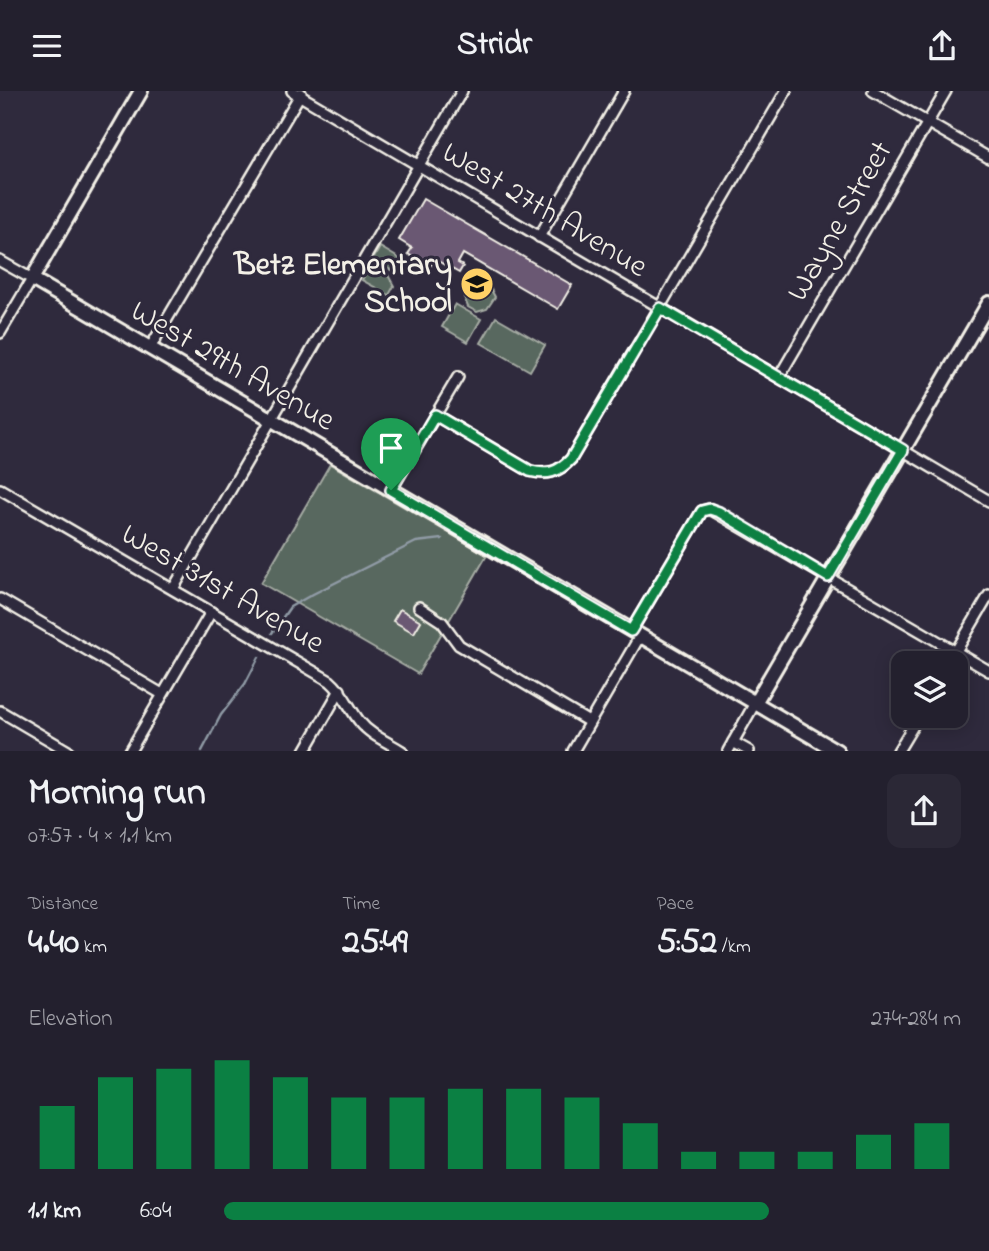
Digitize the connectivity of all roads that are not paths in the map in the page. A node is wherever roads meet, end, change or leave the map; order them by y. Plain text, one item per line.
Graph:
1 (141, 91) edge
2 (462, 91) edge
3 (624, 91) edge
4 (786, 91) edge
5 (873, 91) edge
6 (946, 91) edge
7 (298, 92) edge
8 (928, 123) junction
9 (989, 158) edge
10 (418, 165) junction
11 (539, 237) junction
12 (0, 261) edge
13 (32, 279) junction
14 (989, 303) edge
15 (660, 308) junction
16 (0, 333) edge
17 (150, 348) junction
18 (458, 377) dead end
19 (779, 377) junction
20 (435, 415) junction
21 (271, 420) junction
22 (903, 450) junction
23 (0, 489) edge
24 (391, 490) junction
25 (989, 501) edge
26 (828, 577) junction
27 (173, 589) junction
28 (989, 595) edge
29 (0, 599) edge
30 (419, 607) dead end
31 (211, 612) junction
32 (636, 633) junction
33 (954, 651) edge
34 (957, 651) edge
35 (968, 659) edge
36 (989, 671) edge
37 (340, 690) junction
38 (162, 694) junction
39 (755, 703) junction
40 (0, 711) edge
41 (589, 722) junction
42 (912, 728) edge
43 (731, 746) edge
44 (68, 751) edge
45 (130, 751) edge
46 (304, 751) edge
47 (402, 751) edge
48 (572, 751) edge
49 (748, 751) edge
50 (837, 751) edge
51 (898, 751) edge

1 - 13 street
2 - 10 street
3 - 11 street
4 - 15 street
5 - 8 street
6 - 8 street, Wayne Street
7 - 10 street, West 27th Avenue
7 - 17 street
8 - 9 street
8 - 19 street, Wayne Street
10 - 11 street, West 27th Avenue
10 - 21 street
11 - 15 street, West 27th Avenue
12 - 13 street, West 29th Avenue
13 - 16 street
13 - 17 street, West 29th Avenue
14 - 22 street
15 - 19 street, West 27th Avenue
15 - 20 street
17 - 21 street, West 29th Avenue
18 - 20 street
19 - 22 street, West 27th Avenue
20 - 24 street
21 - 24 street, West 29th Avenue
21 - 27 street
22 - 25 street, West 27th Avenue
22 - 26 street
23 - 27 street, West 31st Avenue
24 - 32 street, West 29th Avenue
26 - 32 street
26 - 33 street
26 - 39 street
27 - 31 street, West 31st Avenue
28 - 34 street
29 - 38 street
30 - 41 street
31 - 37 street, West 31st Avenue
31 - 38 street
32 - 39 street, West 29th Avenue
32 - 41 street
35 - 36 street
37 - 46 street
37 - 47 street, West 31st Avenue
38 - 45 street
39 - 43 street
39 - 50 street, West 29th Avenue
40 - 44 street
41 - 48 street
42 - 51 street
43 - 49 street

